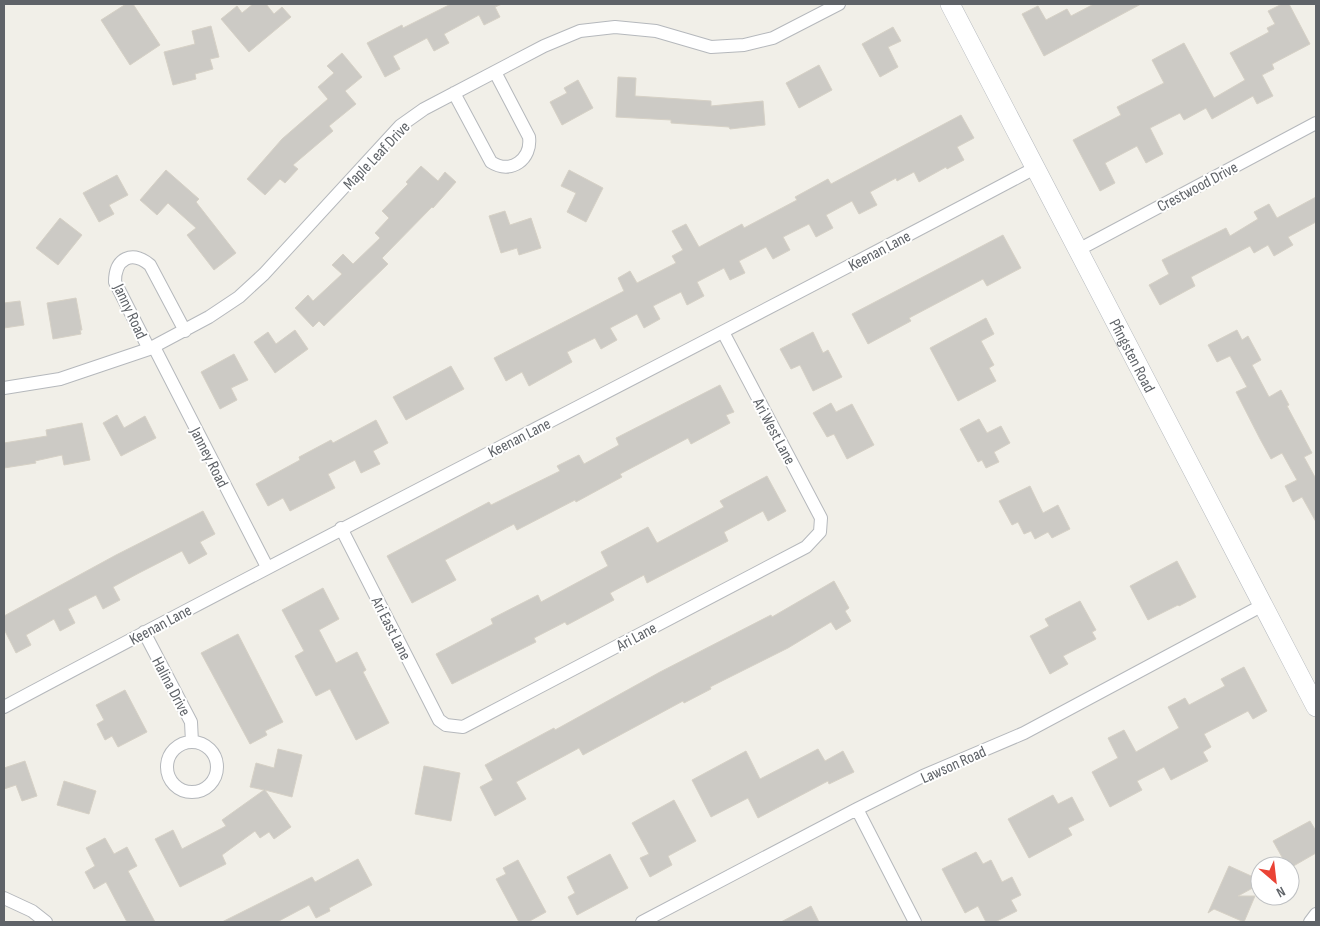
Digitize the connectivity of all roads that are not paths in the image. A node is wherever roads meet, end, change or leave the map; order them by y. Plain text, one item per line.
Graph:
1 (839, 4) edge
2 (952, 4) edge
3 (495, 72) junction
4 (454, 93) junction
5 (1316, 123) edge
6 (1035, 168) junction
7 (1078, 250) junction
8 (185, 331) junction
9 (723, 332) junction
10 (151, 348) junction
11 (4, 388) edge
12 (341, 528) junction
13 (820, 532) joint
14 (267, 567) junction
15 (1263, 605) junction
16 (144, 632) junction
17 (4, 707) edge
18 (1316, 707) edge
19 (446, 725) joint
20 (192, 742) junction
21 (857, 808) junction
22 (4, 898) edge
23 (1316, 914) edge
24 (46, 922) edge
25 (642, 922) edge
26 (915, 922) edge
27 (1310, 922) edge

1 - 3 street, Maple Leaf Drive
2 - 6 main road, Pfingsten Road
3 - 4 street, Maple Leaf Drive
3 - 4 street
4 - 8 street, Maple Leaf Drive
5 - 7 street, Crestwood Drive
6 - 7 main road, Pfingsten Road
6 - 9 street, Keenan Lane
7 - 15 main road, Pfingsten Road
8 - 10 street, Maple Leaf Drive
8 - 10 street, Janny Road
9 - 12 street, Keenan Lane
9 - 13 street, Ari West Lane
10 - 11 street, Maple Leaf Drive
10 - 14 street, Janney Road
12 - 14 street, Keenan Lane
12 - 19 street, Ari East Lane
13 - 19 street, Ari Lane
14 - 16 street, Keenan Lane
15 - 18 main road, Pfingsten Road
15 - 21 street, Lawson Road
16 - 17 street, Keenan Lane
16 - 20 street, Halina Drive
20 - 20 street
21 - 25 street, Lawson Road
21 - 26 street
22 - 24 street
23 - 27 street

